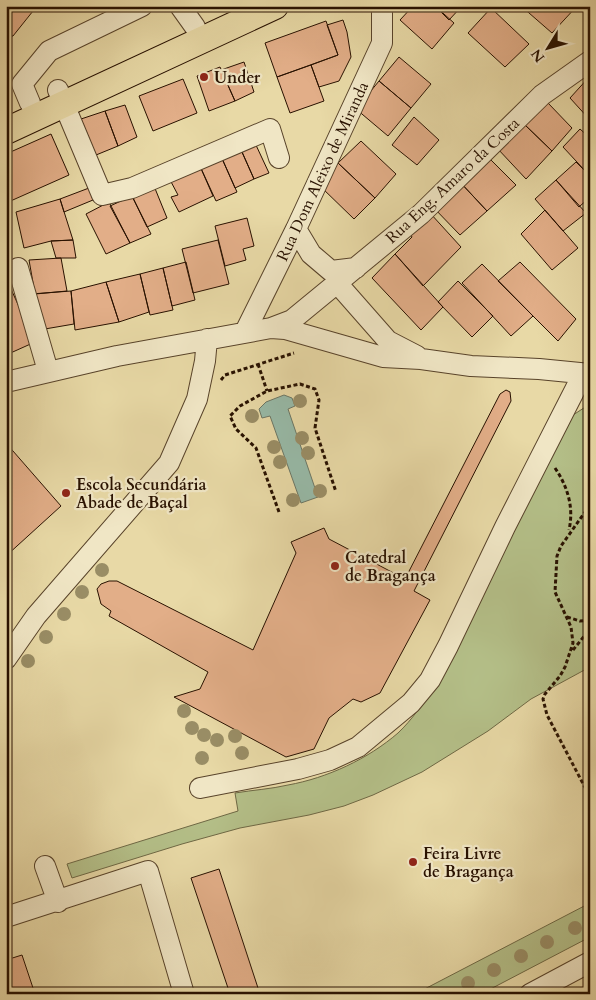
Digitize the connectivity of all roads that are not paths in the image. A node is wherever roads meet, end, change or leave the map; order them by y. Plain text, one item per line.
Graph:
1 (142, 6) edge
2 (180, 6) edge
3 (238, 6) edge
4 (275, 6) edge
5 (382, 6) edge
6 (195, 27) junction
7 (590, 61) edge
8 (61, 97) junction
9 (30, 103) junction
10 (6, 115) edge
11 (6, 131) edge
12 (279, 158) dead end
13 (296, 229) junction
14 (18, 268) dead end
15 (356, 268) junction
16 (337, 283) junction
17 (272, 328) junction
18 (245, 332) junction
19 (207, 339) junction
20 (421, 359) junction
21 (48, 371) junction
22 (587, 374) edge
23 (6, 382) edge
24 (6, 659) edge
25 (200, 788) dead end
26 (45, 866) dead end
27 (58, 902) junction
28 (6, 917) edge
29 (590, 962) edge
30 (184, 994) edge
31 (530, 994) edge

1 - 9 street
2 - 6 street
3 - 6 main road
4 - 8 main road
5 - 13 street, Rua Dom Aleixo de Miranda
6 - 8 main road
7 - 15 street, Rua Eng. Amaro da Costa
8 - 9 main road
8 - 11 main road
8 - 12 street
9 - 10 main road
13 - 15 street
13 - 18 street, Rua Dom Aleixo de Miranda
14 - 21 street
15 - 16 street, Rua Eng. Amaro da Costa
16 - 17 street, Rua Eng. Amaro da Costa
16 - 20 street
17 - 18 street
17 - 20 street
18 - 19 street
19 - 21 street
19 - 24 street
20 - 22 street
21 - 23 street
22 - 25 street
26 - 27 street
27 - 28 street
27 - 30 street
29 - 31 street

